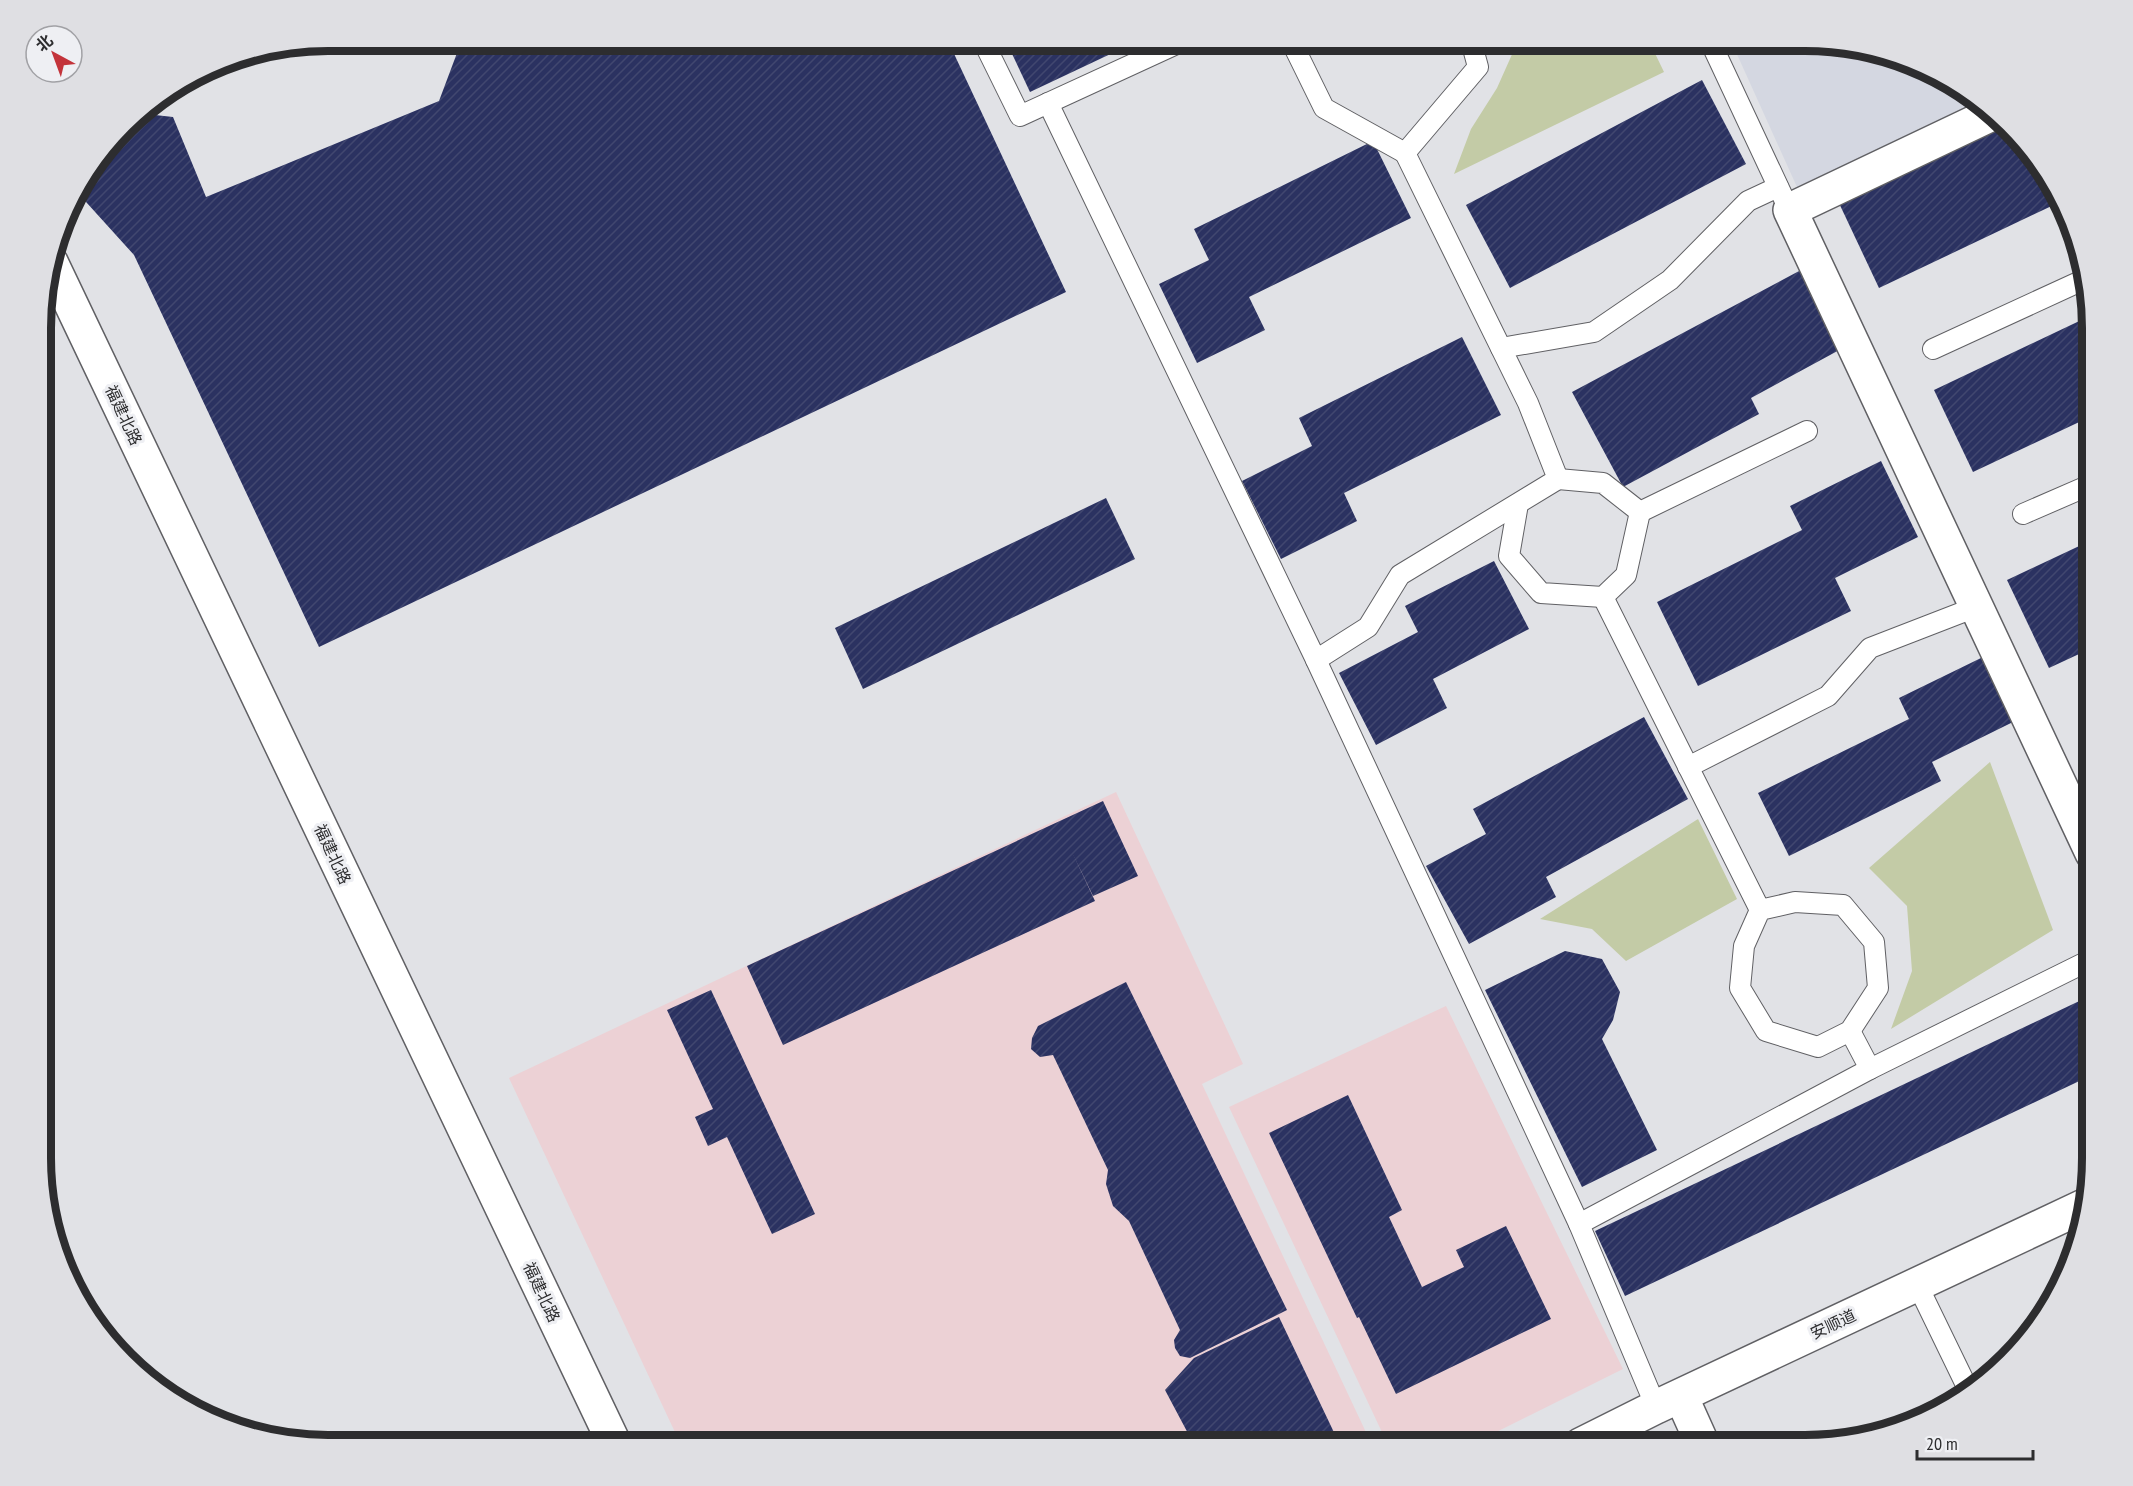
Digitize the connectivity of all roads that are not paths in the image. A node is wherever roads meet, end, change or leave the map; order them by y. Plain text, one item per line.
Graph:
1 (988, 51) edge
2 (1161, 51) edge
3 (1296, 51) edge
4 (1474, 51) edge
5 (1715, 51) edge
6 (1048, 103) junction
7 (1985, 117) edge
8 (1405, 153) junction
9 (1784, 199) junction
10 (56, 273) edge
11 (2078, 282) edge
12 (1501, 348) junction
13 (1933, 349) dead end
14 (1807, 431) dead end
15 (1558, 479) junction
16 (2082, 488) edge
17 (1518, 504) junction
18 (1640, 513) junction
19 (2023, 514) dead end
20 (1603, 597) junction
21 (1976, 607) junction
22 (1316, 660) junction
23 (1688, 767) junction
24 (2082, 833) edge
25 (1760, 910) junction
26 (2082, 964) edge
27 (1850, 1031) junction
28 (1870, 1069) junction
29 (2078, 1209) edge
30 (1579, 1224) junction
31 (1917, 1284) junction
32 (1966, 1383) edge
33 (1668, 1402) junction
34 (610, 1435) edge
35 (1600, 1435) edge
36 (1695, 1435) edge

1 - 6 lane
2 - 6 lane
3 - 8 lane
4 - 8 lane
5 - 9 lane
6 - 22 lane
7 - 9 street
8 - 12 lane
9 - 12 lane
9 - 21 street
10 - 34 street, 福建北路
11 - 13 lane
12 - 15 lane
14 - 18 lane
15 - 17 lane
15 - 18 lane
16 - 19 lane
17 - 20 lane
17 - 22 lane
18 - 20 lane
20 - 23 lane
21 - 23 lane
21 - 24 street
22 - 30 lane
23 - 25 lane
25 - 27 lane
25 - 27 lane
26 - 28 lane
27 - 28 lane
28 - 30 lane
29 - 31 street, 安顺道
30 - 33 lane
31 - 32 lane
31 - 33 street, 安顺道
33 - 35 street, 安顺道
33 - 36 street

